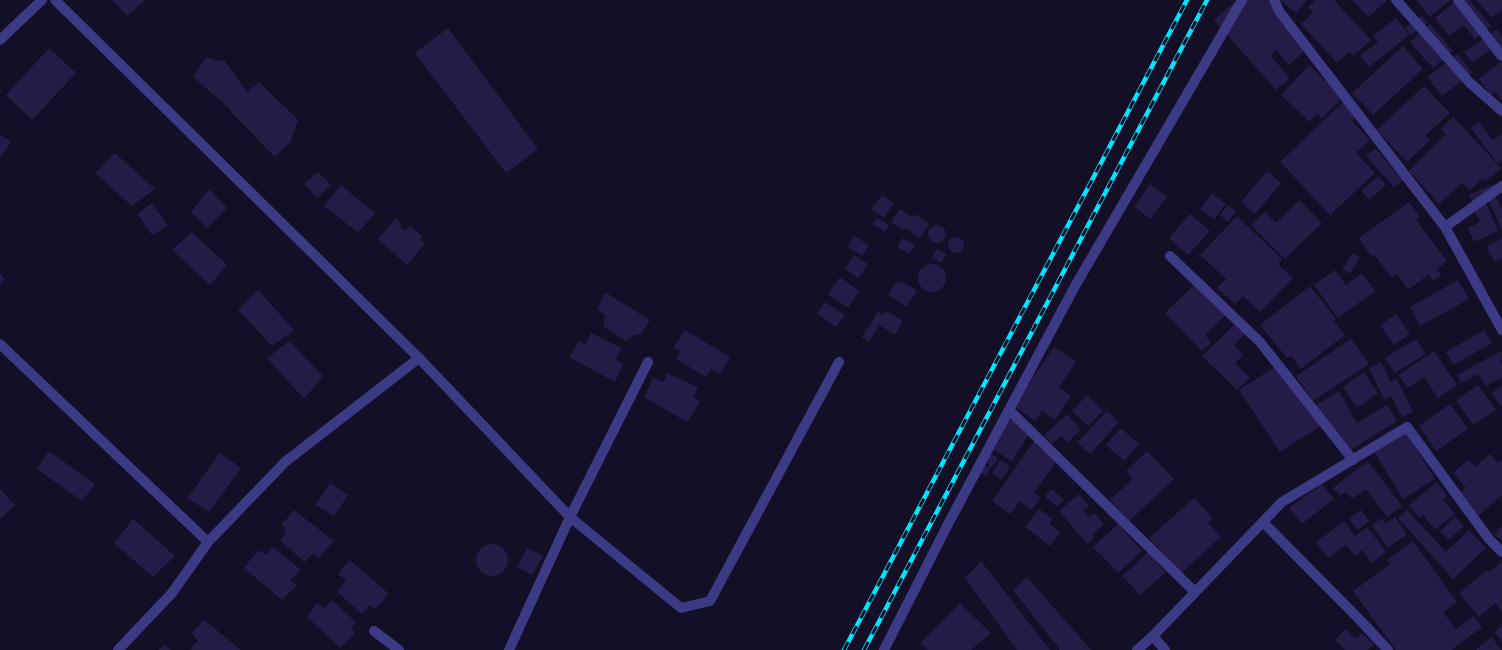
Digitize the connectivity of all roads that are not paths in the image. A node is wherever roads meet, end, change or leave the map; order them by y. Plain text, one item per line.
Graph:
1 (42, 0) edge
2 (55, 0) edge
3 (1242, 0) edge
4 (1274, 0) edge
5 (1396, 0) edge
6 (1458, 0) edge
7 (0, 40) edge
8 (1502, 56) edge
9 (1502, 110) edge
10 (1502, 186) edge
11 (1445, 228) junction
12 (1170, 256) dead end
13 (1502, 330) edge
14 (0, 344) edge
15 (420, 358) junction
16 (648, 362) dead end
17 (839, 362) dead end
18 (1009, 410) junction
19 (1353, 460) junction
20 (570, 517) junction
21 (1263, 522) junction
22 (208, 542) junction
23 (1502, 552) edge
24 (1195, 592) junction
25 (374, 631) dead end
26 (1153, 636) junction
27 (118, 650) edge
28 (399, 650) edge
29 (510, 650) edge
30 (884, 650) edge
31 (1137, 650) edge
32 (1165, 650) edge
33 (1388, 650) edge

1 - 7 street
2 - 15 street
3 - 18 street
4 - 11 street
5 - 9 street
6 - 8 street
10 - 11 street
11 - 13 street
12 - 19 street
14 - 22 street
15 - 20 street
15 - 22 street
16 - 20 street
17 - 20 street
18 - 24 street
18 - 30 street
19 - 21 street
19 - 23 street
20 - 29 street
21 - 24 street
21 - 33 street
22 - 27 street
24 - 26 street
25 - 28 street
26 - 31 street
26 - 32 street

